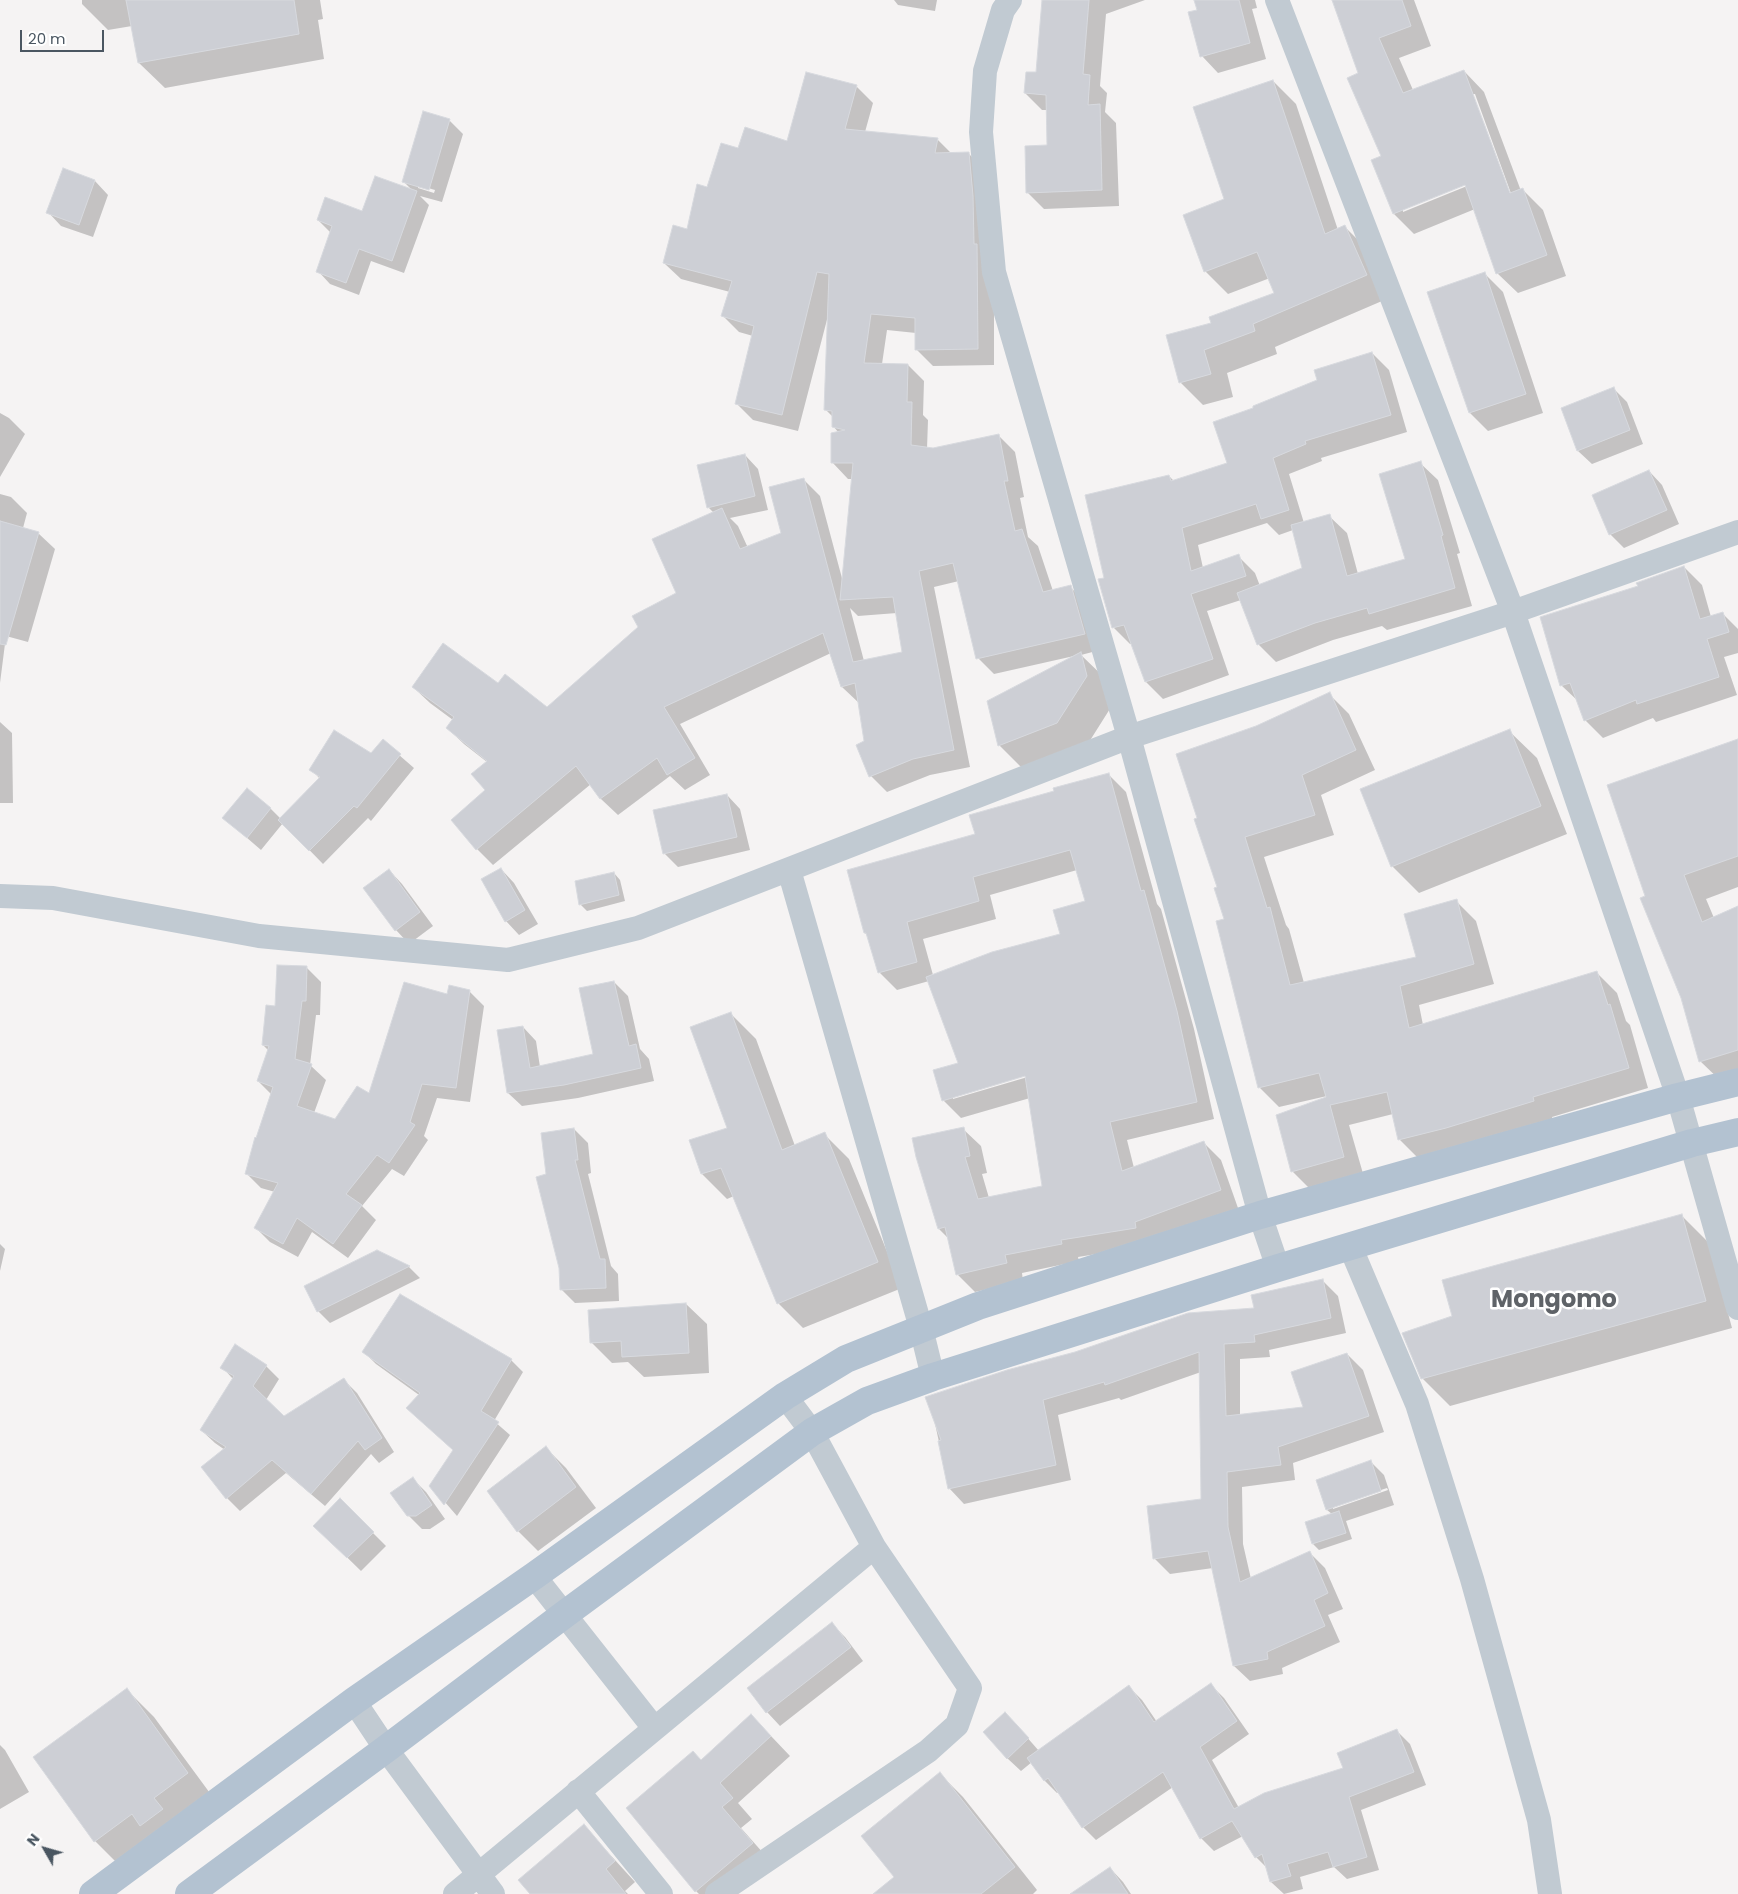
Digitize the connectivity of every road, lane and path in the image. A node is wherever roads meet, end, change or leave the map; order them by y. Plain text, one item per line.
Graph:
1 (1010, 0) edge
2 (1277, 0) edge
3 (1738, 532) edge
4 (1513, 612) junction
5 (1129, 738) junction
6 (789, 870) junction
7 (0, 896) edge
8 (1738, 1082) edge
9 (1678, 1097) junction
10 (1738, 1132) edge
11 (1692, 1143) junction
12 (1260, 1215) junction
13 (1350, 1246) junction
14 (1278, 1268) junction
15 (1738, 1308) edge
16 (921, 1328) junction
17 (933, 1376) junction
18 (785, 1396) junction
19 (812, 1432) junction
20 (874, 1547) junction
21 (534, 1576) junction
22 (565, 1614) junction
23 (354, 1702) junction
24 (654, 1728) junction
25 (386, 1750) junction
26 (578, 1791) junction
27 (478, 1874) junction
28 (92, 1894) edge
29 (189, 1894) edge
30 (455, 1894) edge
31 (492, 1894) edge
32 (662, 1894) edge
33 (717, 1894) edge
34 (1550, 1894) edge

1 - 5 street
2 - 4 street
3 - 4 street
4 - 5 street
4 - 9 street
5 - 6 street
5 - 12 street
6 - 7 street
6 - 16 street
8 - 9 main road
9 - 11 street
9 - 12 main road
10 - 11 main road
11 - 13 main road
11 - 15 street
12 - 14 street
12 - 16 main road
13 - 14 main road
13 - 34 street
14 - 17 main road
16 - 17 street
16 - 18 main road
17 - 19 main road
18 - 19 street
18 - 21 main road
19 - 20 street
19 - 22 main road
20 - 24 street
20 - 33 street
21 - 22 street
21 - 23 main road
22 - 24 street
22 - 25 main road
23 - 25 street
23 - 28 main road
24 - 26 street
25 - 27 street
25 - 29 main road
26 - 27 street
26 - 32 street
27 - 30 street
27 - 31 street

